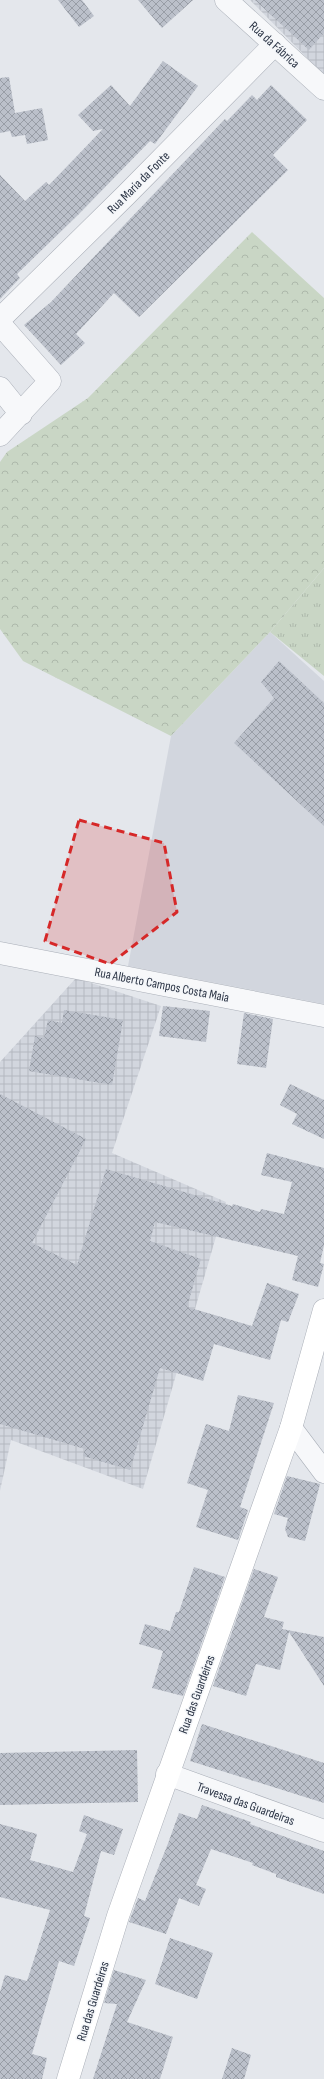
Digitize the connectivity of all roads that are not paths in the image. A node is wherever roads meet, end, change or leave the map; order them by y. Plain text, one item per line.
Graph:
1 (226, 0) edge
2 (275, 44) junction
3 (324, 89) edge
4 (0, 319) edge
5 (0, 324) edge
6 (0, 388) edge
7 (21, 414) junction
8 (0, 435) edge
9 (0, 953) edge
10 (324, 1016) edge
11 (324, 1310) edge
12 (291, 1428) junction
13 (324, 1472) edge
14 (167, 1774) junction
15 (324, 1831) edge
16 (68, 2079) edge

1 - 2 street, Rua da Fábrica
2 - 3 street, Rua da Fábrica
2 - 4 street, Rua Maria da Fonte
5 - 7 street
6 - 7 street
7 - 8 street
9 - 10 street, Rua Alberto Campos Costa Maia
11 - 12 main road, Rua das Guardeiras
12 - 13 street
12 - 14 main road, Rua das Guardeiras
14 - 15 street, Travessa das Guardeiras
14 - 16 main road, Rua das Guardeiras

